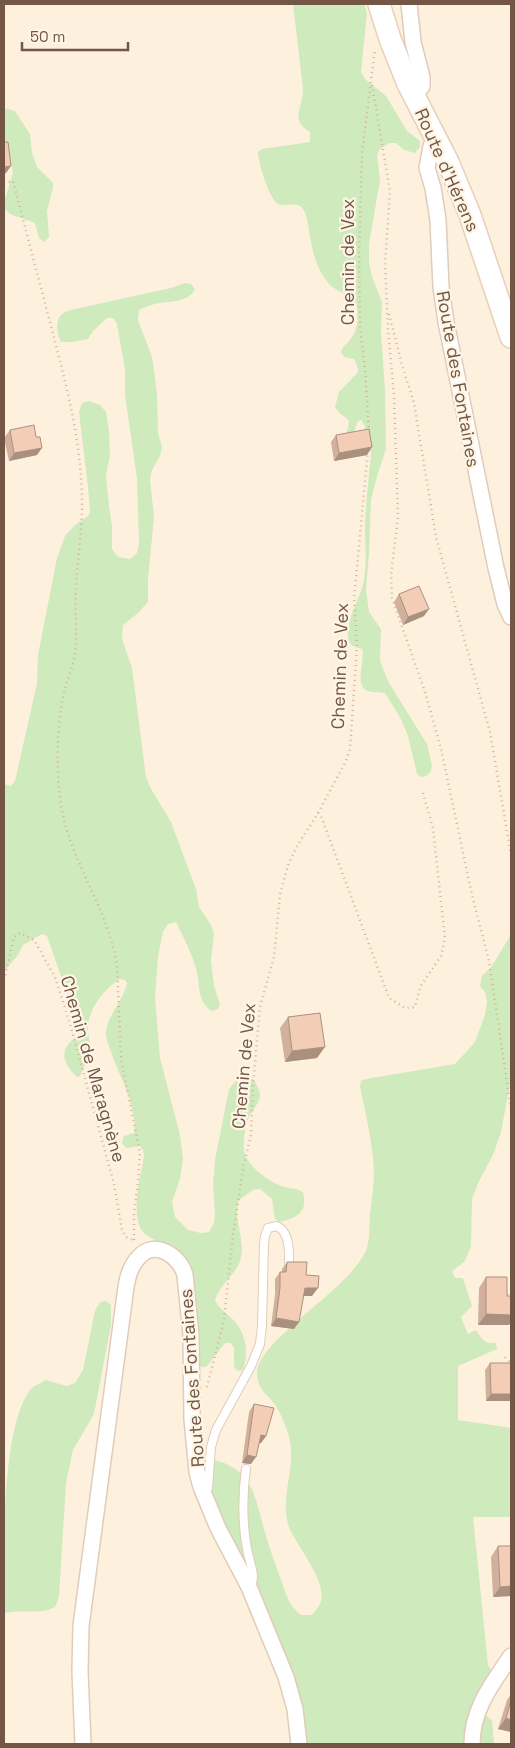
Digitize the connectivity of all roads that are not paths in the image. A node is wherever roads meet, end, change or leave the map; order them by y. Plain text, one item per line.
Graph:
1 (379, 4) edge
2 (409, 4) edge
3 (413, 94) junction
4 (436, 141) junction
5 (511, 337) edge
6 (511, 617) edge
7 (289, 1263) edge
8 (246, 1468) dead end
9 (204, 1492) junction
10 (249, 1587) junction
11 (511, 1656) edge
12 (83, 1744) edge
13 (299, 1744) edge
14 (472, 1744) edge

1 - 3 main road, Route d'Hérens
2 - 3 street
3 - 4 main road, Route d'Hérens
4 - 5 main road, Route d'Hérens
4 - 6 street, Route des Fontaines
7 - 9 lane
8 - 10 lane
9 - 10 street, Route des Fontaines
9 - 12 street, Route des Fontaines
10 - 13 street, Route des Fontaines
11 - 14 street

